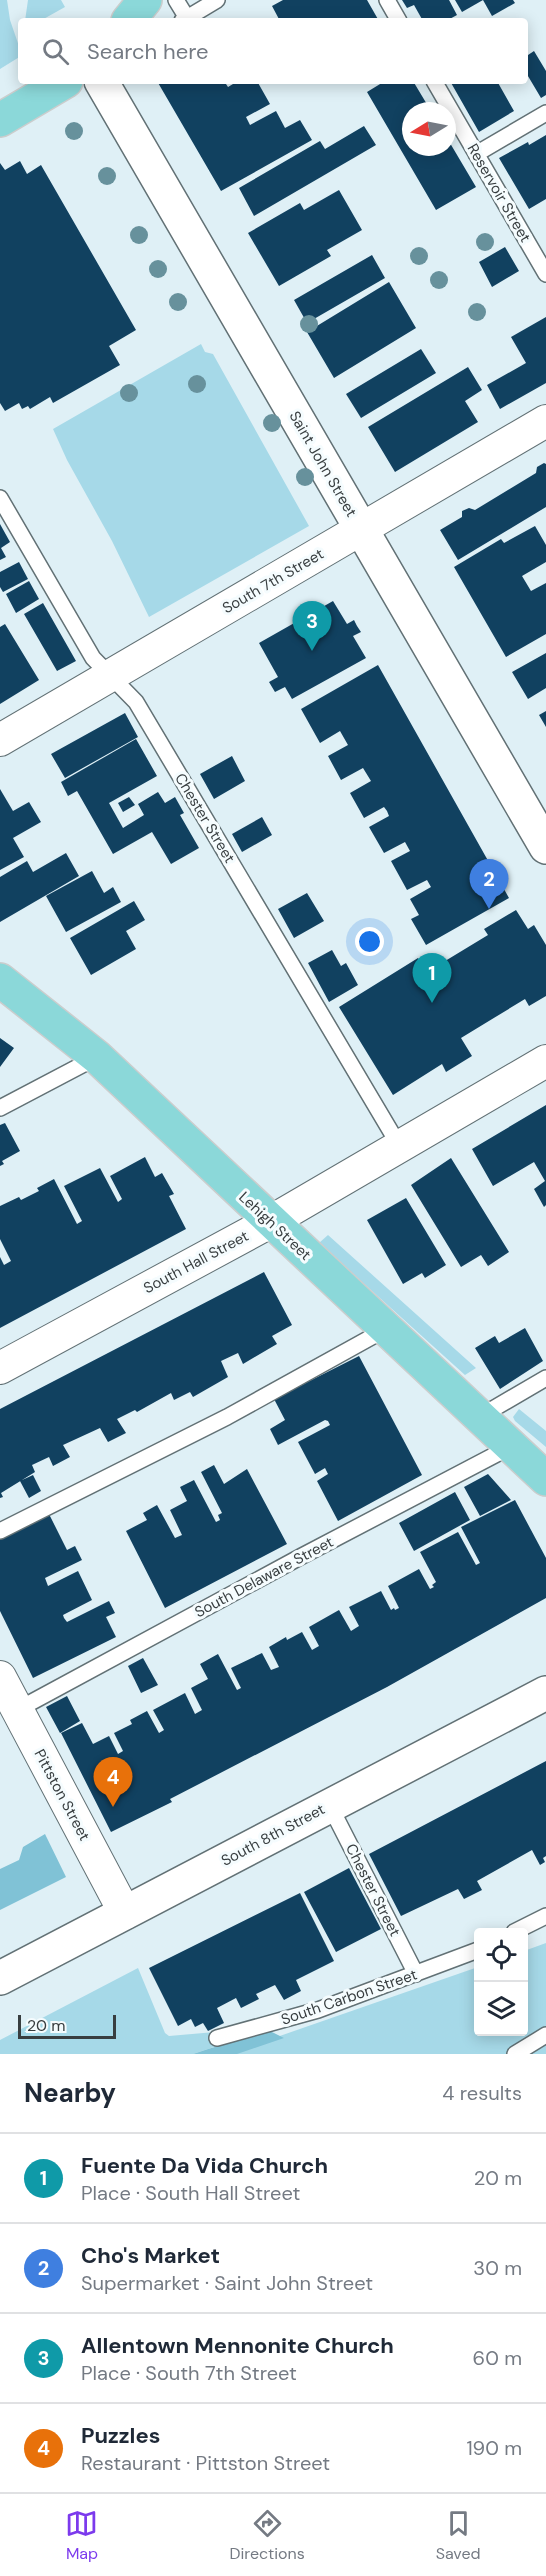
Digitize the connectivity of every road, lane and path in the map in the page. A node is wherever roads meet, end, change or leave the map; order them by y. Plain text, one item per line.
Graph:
1 (145, 0) edge
2 (176, 0) edge
3 (217, 0) edge
4 (387, 0) edge
5 (130, 18) edge
6 (183, 18) edge
7 (187, 18) edge
8 (397, 18) edge
9 (61, 84) edge
10 (103, 84) edge
11 (436, 84) edge
12 (546, 113) edge
13 (0, 120) edge
14 (476, 154) junction
15 (546, 274) edge
16 (546, 421) edge
17 (0, 498) edge
18 (361, 529) junction
19 (111, 675) junction
20 (0, 740) edge
21 (546, 847) edge
22 (0, 980) edge
23 (96, 1057) junction
24 (546, 1061) edge
25 (0, 1108) edge
26 (399, 1147) junction
27 (270, 1222) junction
28 (386, 1329) junction
29 (0, 1368) edge
30 (546, 1378) edge
31 (481, 1416) junction
32 (512, 1446) junction
33 (546, 1479) edge
34 (0, 1531) edge
35 (0, 1677) edge
36 (546, 1693) edge
37 (17, 1710) junction
38 (330, 1806) junction
39 (124, 1913) junction
40 (546, 1916) edge
41 (522, 1928) edge
42 (474, 1952) edge
43 (416, 1974) junction
44 (0, 1978) edge
45 (546, 2035) edge
46 (217, 2038) dead end
47 (515, 2054) edge

1 - 5 main road
2 - 6 lane
3 - 7 lane
4 - 8 lane
9 - 13 main road
10 - 18 street, Saint John Street
11 - 14 lane, Reservoir Street
12 - 14 lane
14 - 15 lane, Reservoir Street
16 - 18 street, South 7th Street
17 - 19 lane, Chester Street
18 - 19 street, South 7th Street
18 - 21 street, Saint John Street
19 - 20 street, South 7th Street
19 - 26 lane, Chester Street
22 - 23 main road, Lehigh Street
23 - 25 lane
23 - 27 main road, Lehigh Street
24 - 26 street, South Hall Street
26 - 27 street, South Hall Street
27 - 28 main road, Lehigh Street
27 - 29 street, South Hall Street
28 - 31 main road, Lehigh Street
28 - 34 lane
30 - 31 lane
31 - 32 main road, Lehigh Street
32 - 33 main road, Lehigh Street
32 - 37 lane, South Delaware Street
35 - 37 street, Pittston Street
36 - 38 street, South 8th Street
37 - 39 street, Pittston Street
38 - 39 street, South 8th Street
38 - 43 lane, Chester Street
39 - 44 street, South 8th Street
40 - 41 lane
42 - 43 lane, South Carbon Street
43 - 46 lane, South Carbon Street
45 - 47 lane

